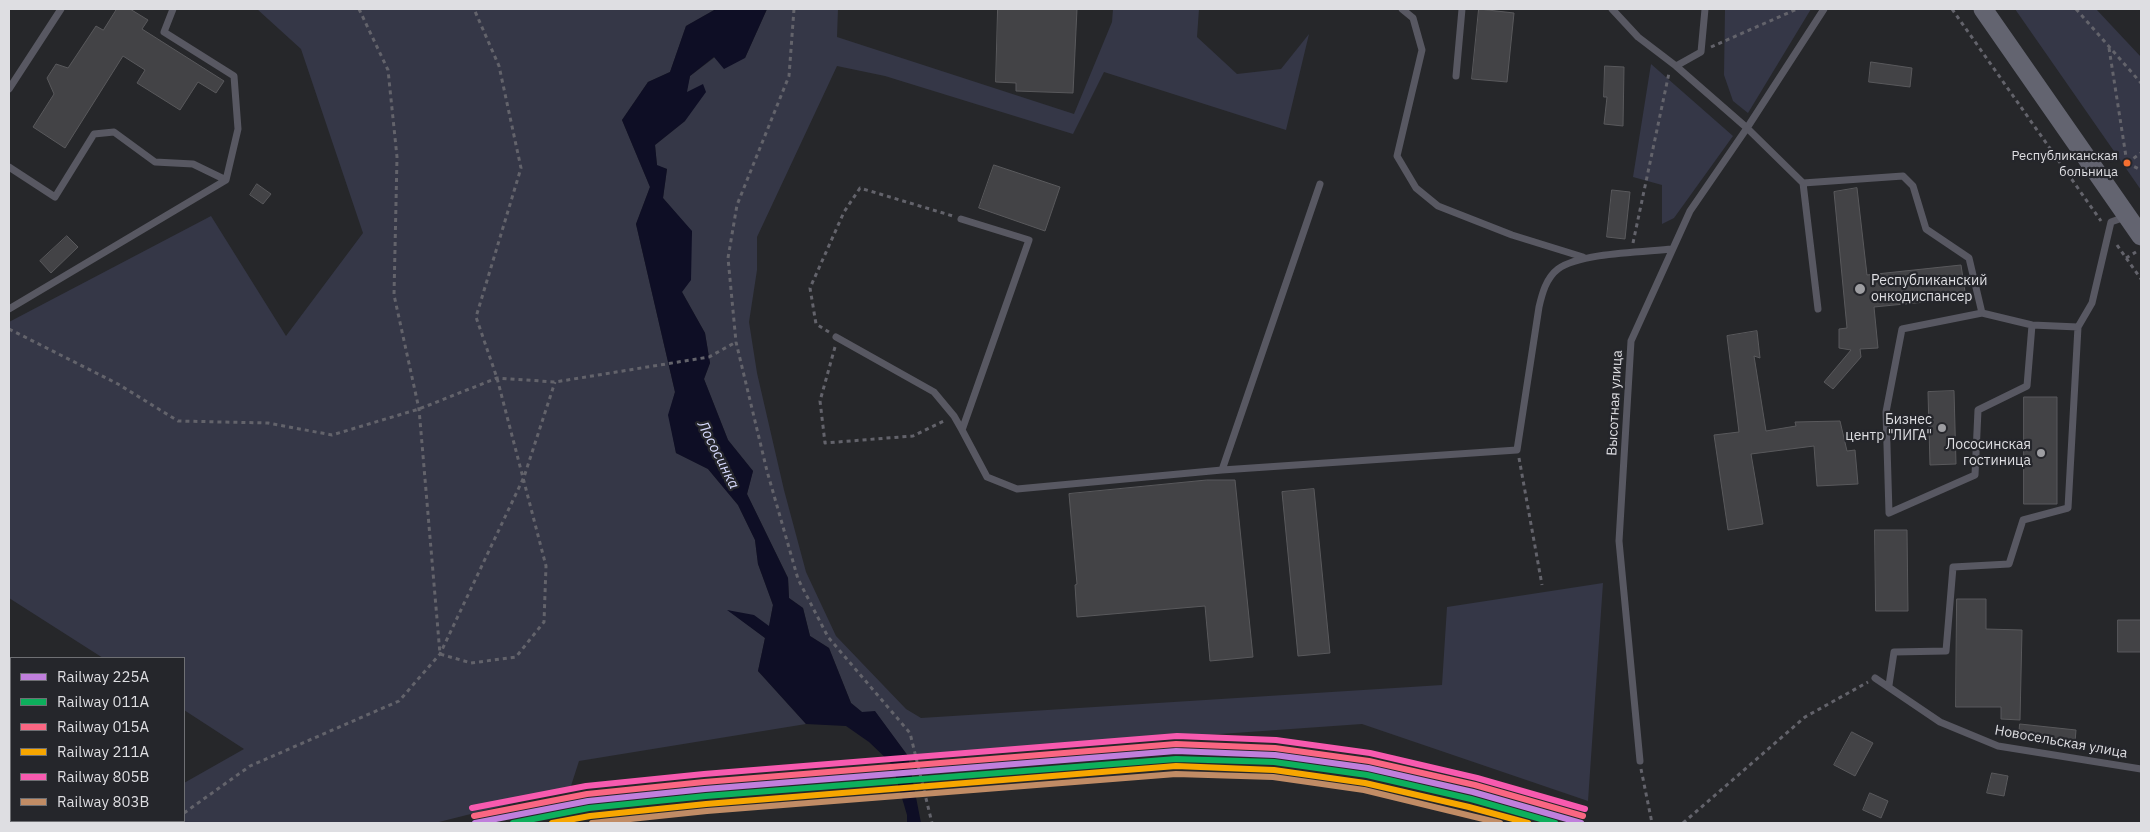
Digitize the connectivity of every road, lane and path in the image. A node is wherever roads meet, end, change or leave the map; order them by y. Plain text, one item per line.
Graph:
1 (61, 9) edge
2 (173, 9) edge
3 (359, 9) edge
4 (474, 9) edge
5 (794, 9) edge
6 (1402, 9) edge
7 (1462, 9) edge
8 (1612, 9) edge
9 (1705, 9) edge
10 (1797, 9) edge
11 (1824, 9) edge
12 (1952, 9) edge
13 (1982, 9) edge
14 (2076, 9) edge
15 (2109, 48) junction
16 (1701, 52) junction
17 (1676, 66) junction
18 (1456, 76) dead end
19 (2141, 83) edge
20 (9, 89) edge
21 (1747, 128) junction
22 (2141, 153) edge
23 (2127, 163) junction
24 (9, 167) edge
25 (2141, 170) edge
26 (226, 180) junction
27 (1803, 183) junction
28 (1320, 184) dead end
29 (961, 219) joint
30 (2136, 224) edge
31 (2110, 233) junction
32 (1672, 249) junction
33 (2141, 249) edge
34 (1631, 254) junction
35 (1583, 257) junction
36 (2126, 258) junction
37 (2141, 279) edge
38 (9, 309) edge
39 (1818, 309) dead end
40 (1982, 313) junction
41 (2032, 325) junction
42 (2078, 327) junction
43 (9, 329) edge
44 (836, 337) junction
45 (736, 342) junction
46 (497, 378) junction
47 (555, 382) junction
48 (419, 410) junction
49 (954, 416) junction
50 (962, 430) junction
51 (1517, 450) junction
52 (1222, 470) junction
53 (524, 477) junction
54 (1542, 585) dead end
55 (440, 654) junction
56 (1875, 678) joint
57 (1889, 685) junction
58 (1640, 761) joint
59 (2141, 769) edge
60 (185, 812) edge
61 (932, 823) edge
62 (1652, 823) edge
63 (1683, 823) edge

1 - 20 lane
2 - 26 lane
3 - 48 path
4 - 46 path
5 - 45 path
6 - 35 lane
7 - 18 lane
8 - 17 lane
9 - 16 lane
10 - 16 path
11 - 21 lane, Высотная улица
12 - 31 path
13 - 30 main road
14 - 15 path
15 - 19 path
15 - 23 path
16 - 17 lane
17 - 21 lane
17 - 34 path
21 - 27 lane
21 - 32 lane, Высотная улица
22 - 23 path
23 - 25 path
24 - 26 lane
26 - 38 lane
27 - 39 lane
27 - 40 lane
28 - 52 lane
29 - 44 path
29 - 50 lane
30 - 31 lane
31 - 36 path
31 - 42 lane
32 - 34 lane
32 - 58 lane, Высотная улица
33 - 36 path
34 - 35 lane
35 - 51 lane
36 - 37 path
40 - 41 lane
40 - 41 lane
41 - 42 lane
42 - 57 lane
43 - 48 path
44 - 49 lane
44 - 49 path
45 - 47 path
45 - 61 path
46 - 47 path
46 - 48 path
46 - 53 path
47 - 53 path
48 - 55 path
49 - 50 lane
50 - 52 lane
51 - 52 lane
51 - 54 path
53 - 55 path
53 - 55 path
55 - 60 path
56 - 57 lane, Новосельская улица
56 - 63 path
57 - 59 lane, Новосельская улица
58 - 62 path

